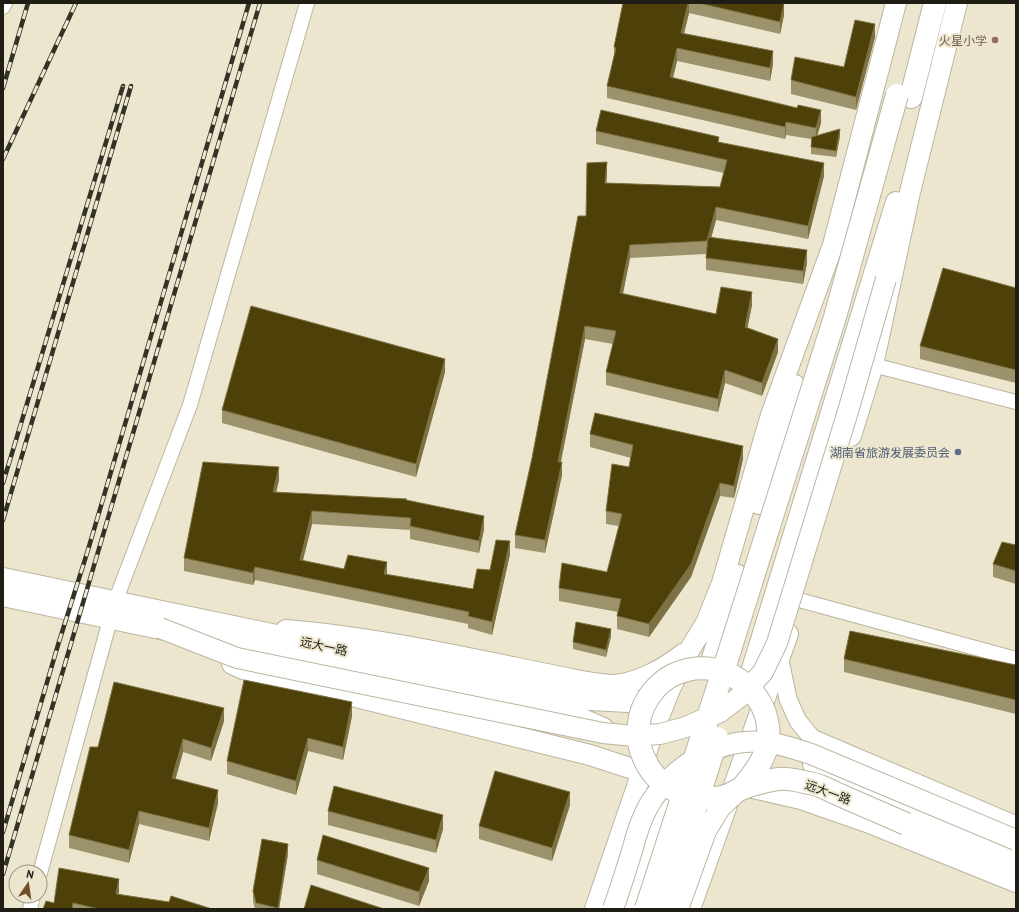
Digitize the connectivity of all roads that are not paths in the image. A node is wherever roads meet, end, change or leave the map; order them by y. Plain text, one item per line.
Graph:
1 (5, 3) edge
2 (307, 3) edge
3 (896, 3) edge
4 (921, 3) edge
5 (935, 3) edge
6 (957, 3) edge
7 (3, 7) edge
8 (921, 148) junction
9 (910, 192) junction
10 (806, 334) junction
11 (873, 366) junction
12 (1016, 402) edge
13 (3, 579) edge
14 (3, 595) edge
15 (799, 600) junction
16 (115, 613) junction
17 (223, 625) junction
18 (160, 628) junction
19 (690, 649) junction
20 (1016, 659) edge
21 (780, 660) junction
22 (710, 668) junction
23 (747, 685) junction
24 (646, 702) junction
25 (768, 728) junction
26 (639, 744) junction
27 (642, 772) junction
28 (738, 786) junction
29 (671, 789) junction
30 (909, 816) junction
31 (1016, 825) edge
32 (1016, 840) edge
33 (1016, 852) edge
34 (43, 864) edge
35 (1016, 870) edge
36 (1016, 882) edge
37 (595, 909) edge
38 (614, 909) edge
39 (631, 909) edge
40 (646, 909) edge
41 (664, 909) edge
42 (678, 909) edge
43 (690, 909) edge

1 - 7 street
2 - 16 street
3 - 10 main road
4 - 40 main road, bridge
5 - 41 main road, bridge
6 - 8 main road
8 - 9 main road
8 - 23 main road
9 - 11 main road
9 - 18 main road, bridge
10 - 19 main road
10 - 22 main road
11 - 12 street
11 - 15 main road
13 - 16 main road, 远大一路
14 - 16 main road, 远大一路
15 - 20 street
15 - 21 main road
16 - 17 main road, 远大一路
16 - 18 main road, 远大一路
16 - 27 main road
16 - 34 street
17 - 19 main road
17 - 24 main road, 远大一路
18 - 26 main road, 远大一路, bridge
19 - 27 main road
21 - 28 main road
21 - 31 street
22 - 23 main road, bridge
22 - 24 main road, bridge
23 - 25 main road, bridge
24 - 26 main road, bridge
25 - 28 main road, bridge
25 - 30 main road, 远大一路, bridge
26 - 29 main road, bridge
27 - 37 main road
28 - 29 main road, bridge
28 - 30 main road, 远大一路, bridge
28 - 36 main road
28 - 42 main road, 远大一路, bridge
28 - 43 main road
29 - 39 main road
30 - 33 main road, 远大一路
30 - 35 main road, 远大一路
32 - 38 main road, bridge

